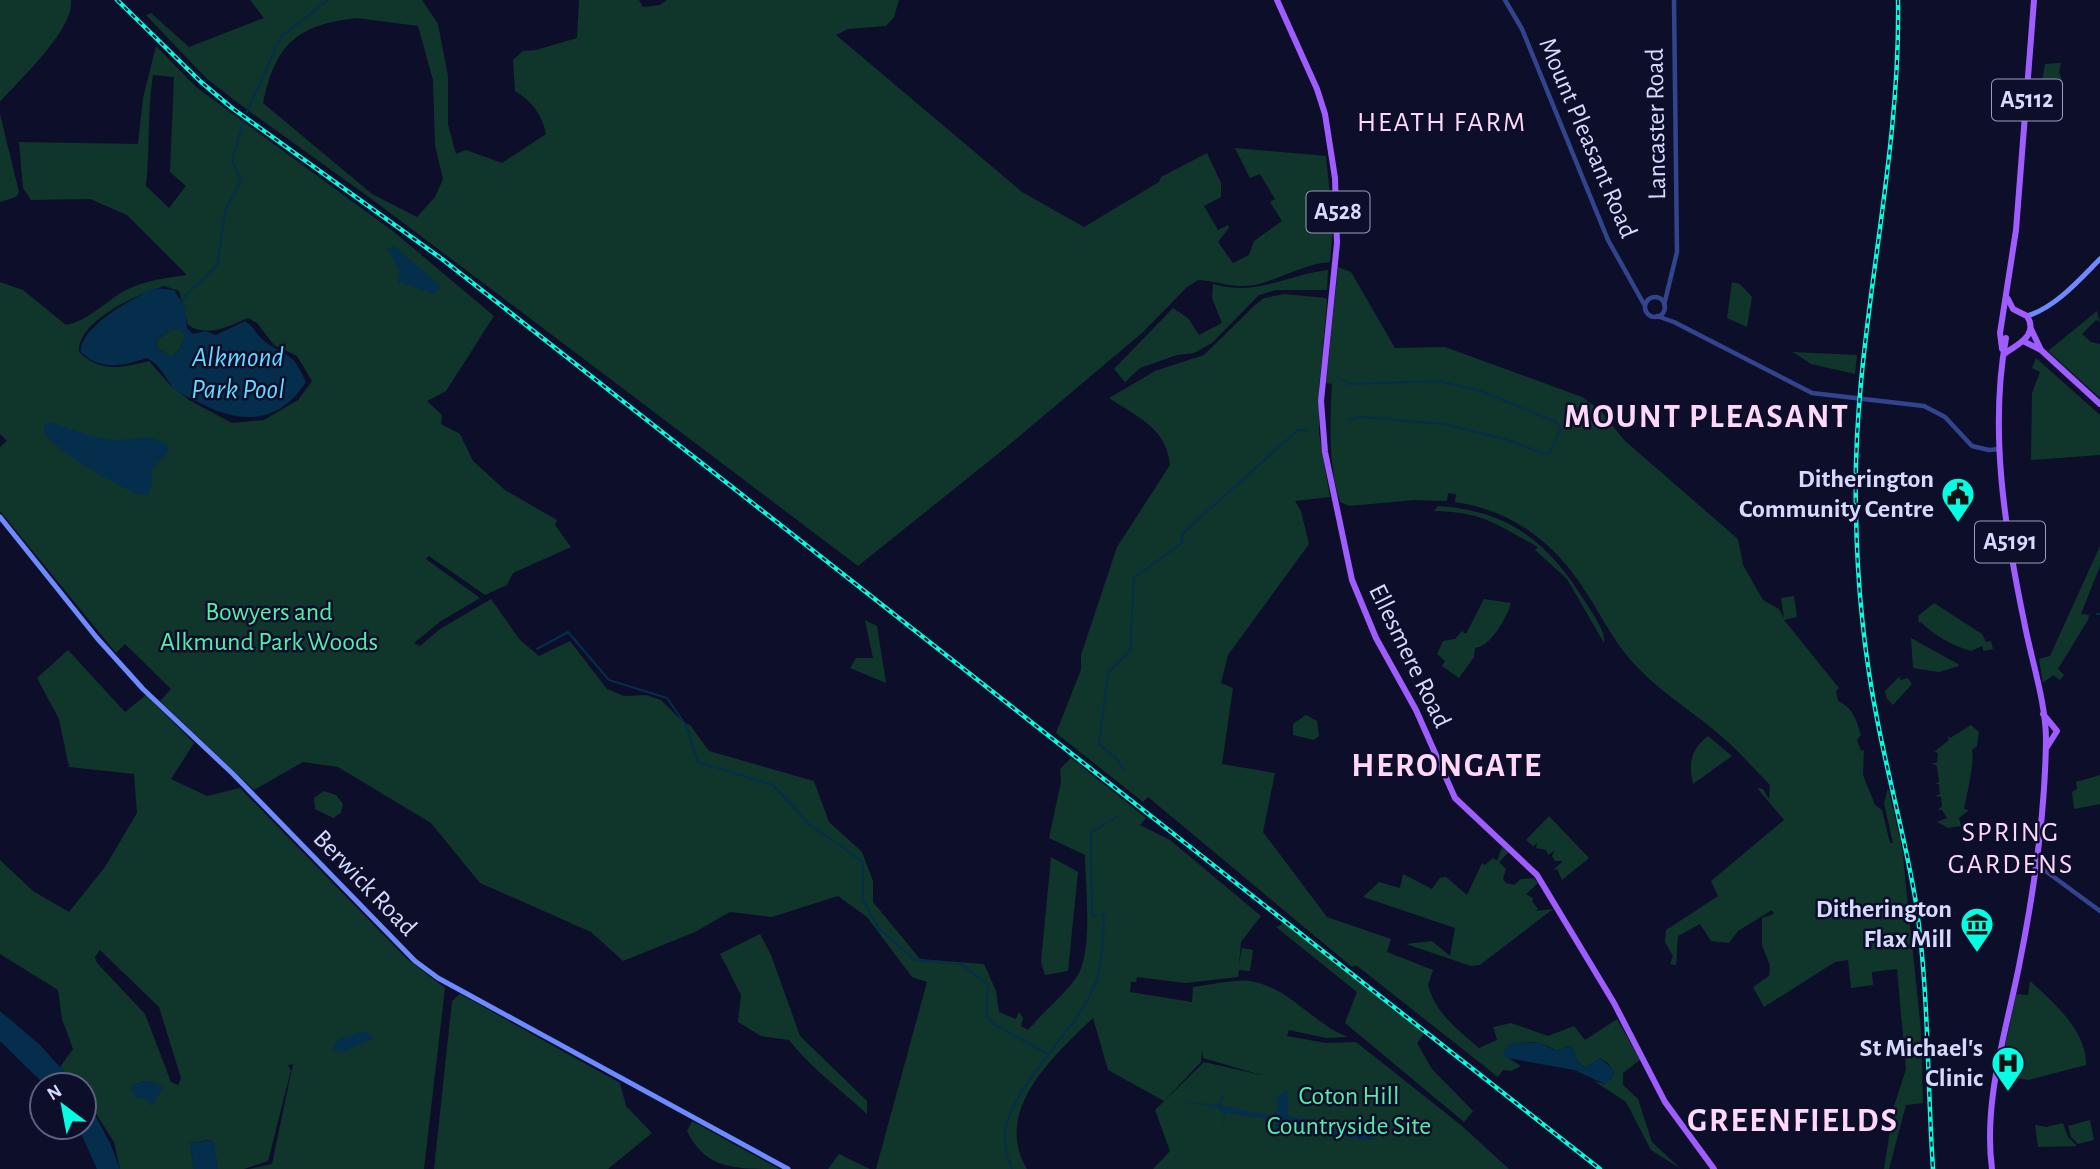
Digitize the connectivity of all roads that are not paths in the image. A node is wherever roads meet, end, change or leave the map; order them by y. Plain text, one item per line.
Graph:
1 (1277, 0) edge
2 (1505, 0) edge
3 (1674, 0) edge
4 (2034, 0) edge
5 (2100, 259) edge
6 (1667, 287) junction
7 (1638, 290) junction
8 (1654, 297) junction
9 (2007, 297) junction
10 (1645, 306) junction
11 (1664, 306) junction
12 (2044, 309) junction
13 (2024, 315) junction
14 (1657, 316) junction
15 (1674, 322) junction
16 (2002, 324) junction
17 (2031, 327) junction
18 (2006, 338) junction
19 (2022, 341) junction
20 (2041, 350) junction
21 (2003, 354) junction
22 (2100, 404) edge
23 (2000, 449) junction
24 (0, 517) edge
25 (2041, 711) junction
26 (2051, 724) junction
27 (2047, 733) junction
28 (2036, 864) junction
29 (2100, 911) edge
30 (788, 1169) edge
31 (1714, 1169) edge
32 (1992, 1169) edge

1 - 31 main road, Ellesmere Road / A528
2 - 7 street, Mount Pleasant Road
3 - 6 street, Lancaster Road
4 - 9 main road, A5112
5 - 12 main road
6 - 8 street
6 - 11 street, Lancaster Road
7 - 8 street
7 - 10 street, Mount Pleasant Road
8 - 10 street
8 - 11 street
9 - 13 main road
9 - 16 main road, A5112
10 - 14 street, Mount Pleasant Road
11 - 14 street
11 - 15 street
12 - 13 main road
12 - 17 main road
13 - 16 main road
13 - 17 main road
14 - 15 street, Mount Pleasant Road
15 - 23 street, Mount Pleasant Road
16 - 18 main road
16 - 21 main road, A5191
17 - 19 main road
17 - 20 main road
18 - 19 main road
18 - 21 main road, A5191
19 - 20 main road
19 - 21 main road
20 - 22 main road
21 - 23 main road, A5191
23 - 25 main road, A5191
24 - 30 main road, Berwick Road
25 - 26 main road, A5191
25 - 27 main road, A5191
26 - 27 main road
26 - 27 main road, A5191
27 - 28 main road, A5191
28 - 29 street
28 - 32 main road, A5191

